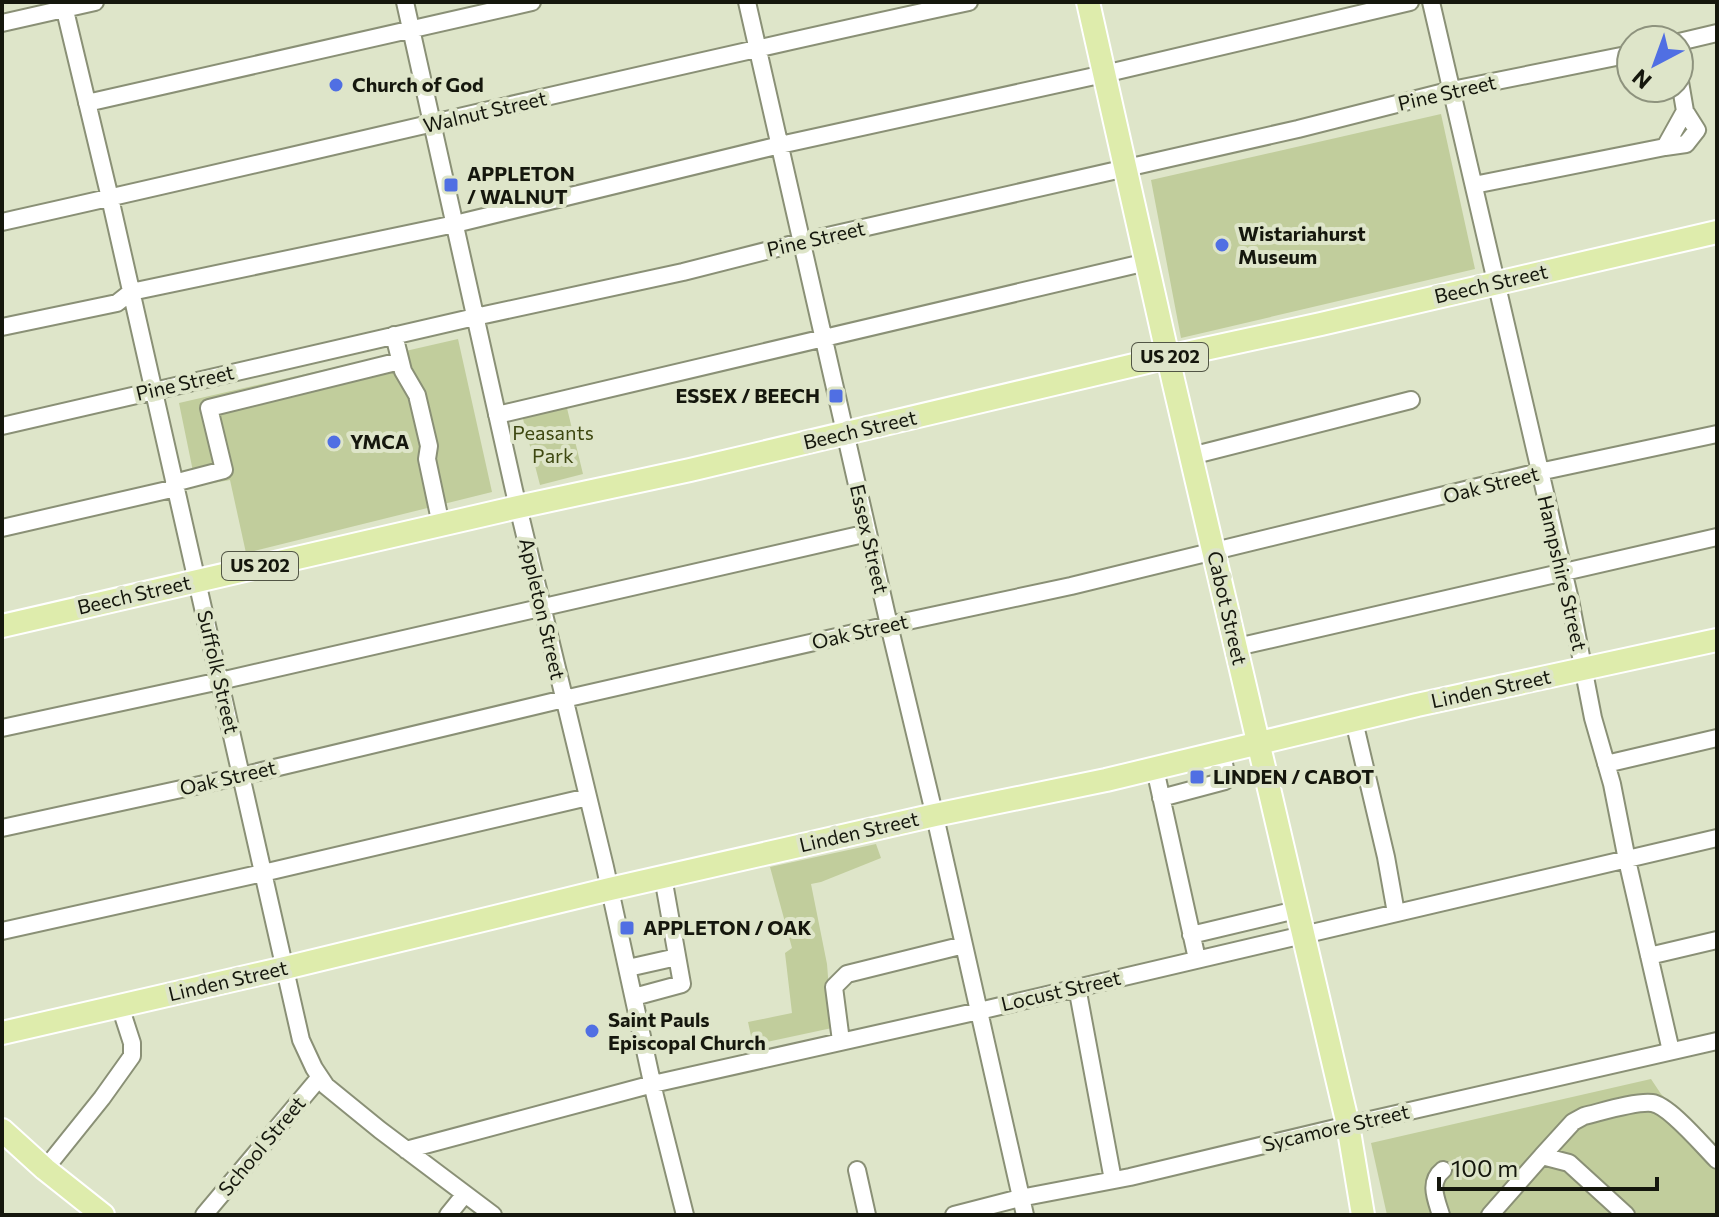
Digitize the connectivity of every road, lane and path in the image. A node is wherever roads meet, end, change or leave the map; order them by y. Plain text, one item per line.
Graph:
1 (95, 2) edge
2 (405, 2) edge
3 (532, 2) edge
4 (747, 2) edge
5 (969, 2) edge
6 (1088, 2) edge
7 (1410, 2) edge
8 (1431, 2) edge
9 (64, 5) edge
10 (2, 23) edge
11 (411, 30) junction
12 (1717, 33) edge
13 (1695, 38) edge
14 (758, 47) junction
15 (1615, 57) edge
16 (1104, 74) junction
17 (1452, 90) junction
18 (87, 103) junction
19 (1684, 104) edge
20 (432, 124) junction
21 (780, 145) junction
22 (1126, 169) junction
23 (1474, 185) junction
24 (110, 198) junction
25 (2, 222) edge
26 (455, 224) junction
27 (1717, 232) edge
28 (801, 242) junction
29 (1147, 262) junction
30 (1496, 283) junction
31 (131, 292) junction
32 (475, 317) junction
33 (2, 327) edge
34 (394, 335) junction
35 (823, 338) junction
36 (1168, 357) junction
37 (400, 361) junction
38 (153, 390) junction
39 (1411, 400) dead end
40 (497, 415) junction
41 (2, 426) edge
42 (845, 433) junction
43 (1717, 434) edge
44 (1191, 456) junction
45 (1539, 472) junction
46 (175, 485) junction
47 (518, 507) junction
48 (441, 525) junction
49 (2, 528) edge
50 (868, 533) junction
51 (1717, 537) edge
52 (1213, 553) junction
53 (1563, 572) junction
54 (197, 581) junction
55 (542, 607) junction
56 (889, 625) junction
57 (2, 626) edge
58 (1717, 640) edge
59 (1237, 647) junction
60 (1583, 669) junction
61 (220, 681) junction
62 (564, 699) junction
63 (1354, 721) junction
64 (2, 728) edge
65 (1717, 738) edge
66 (1258, 744) junction
67 (1222, 753) junction
68 (1606, 764) junction
69 (1155, 769) junction
70 (241, 776) junction
71 (588, 797) junction
72 (1161, 798) junction
73 (935, 815) junction
74 (2, 828) edge
75 (1717, 838) edge
76 (1627, 860) junction
77 (263, 873) junction
78 (663, 877) junction
79 (610, 889) junction
80 (1296, 910) junction
81 (1396, 913) junction
82 (2, 931) edge
83 (1191, 935) junction
84 (1302, 935) junction
85 (1717, 940) edge
86 (964, 945) junction
87 (1649, 956) junction
88 (677, 957) junction
89 (1197, 959) junction
90 (285, 968) junction
91 (628, 968) junction
92 (1077, 987) junction
93 (634, 997) junction
94 (120, 1006) junction
95 (979, 1011) junction
96 (2, 1033) edge
97 (841, 1041) junction
98 (1717, 1041) edge
99 (1671, 1051) junction
100 (320, 1077) junction
101 (653, 1084) junction
102 (1348, 1125) junction
103 (2, 1130) edge
104 (406, 1150) junction
105 (1542, 1156) junction
106 (1717, 1160) edge
107 (45, 1169) junction
108 (857, 1170) dead end
109 (1443, 1170) dead end
110 (1113, 1180) junction
111 (465, 1194) junction
112 (1022, 1207) edge
113 (103, 1215) edge
114 (204, 1215) edge
115 (448, 1215) edge
116 (493, 1215) edge
117 (685, 1215) edge
118 (867, 1215) edge
119 (954, 1215) edge
120 (1363, 1215) edge
121 (1441, 1215) edge
122 (1490, 1215) edge
123 (1626, 1215) edge

1 - 9 street
2 - 11 street, Appleton Street
3 - 11 street
4 - 14 street, Essex Street
5 - 14 street, Walnut Street
6 - 16 main road, Cabot Street
7 - 16 street
8 - 17 street, Hampshire Street
9 - 10 street
9 - 18 street, Suffolk Street
11 - 18 street
11 - 20 street, Appleton Street
12 - 13 street
14 - 20 street, Walnut Street
14 - 21 street, Essex Street
15 - 17 street, Pine Street
16 - 21 street
16 - 22 main road, Cabot Street
17 - 22 street, Pine Street
17 - 23 street, Hampshire Street
18 - 24 street, Suffolk Street
19 - 23 street
20 - 24 street, Walnut Street
20 - 26 street, Appleton Street
21 - 26 street
21 - 28 street, Essex Street
22 - 28 street, Pine Street
22 - 29 main road, Cabot Street
23 - 30 street, Hampshire Street
24 - 25 street, Walnut Street
24 - 31 street, Suffolk Street
26 - 31 street
26 - 32 street, Appleton Street
27 - 30 main road, Beech Street / US 202
28 - 32 street, Pine Street
28 - 35 street, Essex Street
29 - 35 street
29 - 36 main road, Cabot Street
30 - 36 main road, Beech Street / US 202
30 - 45 street, Hampshire Street
31 - 33 street
31 - 38 street, Suffolk Street
32 - 34 street, Pine Street
32 - 40 street, Appleton Street
34 - 37 street
34 - 38 street, Pine Street
35 - 40 street
35 - 42 street, Essex Street
36 - 42 main road, Beech Street / US 202
36 - 44 main road, Cabot Street
37 - 46 street
37 - 48 street
38 - 41 street, Pine Street
38 - 46 street, Suffolk Street
39 - 44 street
40 - 47 street, Appleton Street
42 - 47 main road, Beech Street / US 202
42 - 50 street, Essex Street
43 - 45 street, Oak Street
44 - 52 main road, Cabot Street
45 - 52 street, Oak Street
45 - 53 street, Hampshire Street
46 - 49 street
46 - 54 street, Suffolk Street
47 - 48 main road, Beech Street / US 202
47 - 55 street, Appleton Street
48 - 54 main road, Beech Street / US 202
50 - 55 street
50 - 56 street, Essex Street
51 - 53 street
52 - 56 street, Oak Street
52 - 59 main road, Cabot Street
53 - 59 street
53 - 60 street, Hampshire Street
54 - 57 main road, Beech Street / US 202
54 - 61 street, Suffolk Street
55 - 61 street
55 - 62 street, Appleton Street
56 - 62 street, Oak Street
56 - 73 street, Essex Street
58 - 60 main road, Linden Street
59 - 66 main road, Cabot Street
60 - 63 main road, Linden Street
60 - 68 street, Hampshire Street
61 - 64 street
61 - 70 street, Suffolk Street
62 - 70 street, Oak Street
62 - 71 street, Appleton Street
63 - 66 main road, Linden Street
63 - 81 street
65 - 68 street
66 - 67 main road, Linden Street
66 - 80 main road, Cabot Street
67 - 69 main road, Linden Street
67 - 72 street
68 - 76 street, Hampshire Street
69 - 72 street
69 - 73 main road, Linden Street
70 - 74 street, Oak Street
70 - 77 street, Suffolk Street
71 - 77 street
71 - 79 street, Appleton Street
72 - 83 street
73 - 78 main road, Linden Street
73 - 86 street, Essex Street
75 - 76 street, Locust Street
76 - 81 street, Locust Street
76 - 87 street, Hampshire Street
77 - 82 street
77 - 90 street, Suffolk Street
78 - 79 main road, Linden Street
78 - 88 street
79 - 90 main road, Linden Street
79 - 91 street, Appleton Street
80 - 83 street
80 - 84 main road, Cabot Street
81 - 84 street, Locust Street
83 - 89 street
84 - 89 street, Locust Street
84 - 102 main road, Cabot Street
85 - 87 street
86 - 95 street, Essex Street
86 - 97 street
87 - 99 street, Hampshire Street
88 - 91 street
88 - 93 street
89 - 92 street, Locust Street
90 - 94 main road, Linden Street
90 - 100 street, Suffolk Street
91 - 93 street, Appleton Street
92 - 95 street, Locust Street
92 - 110 street
93 - 101 street, Appleton Street
94 - 96 main road, Linden Street
94 - 107 street
95 - 97 street, Locust Street
95 - 112 street, Essex Street
97 - 101 street, Locust Street
98 - 99 street, Sycamore Street
99 - 102 street, Sycamore Street
100 - 104 street, Suffolk Street
100 - 114 street, School Street
101 - 104 street, Locust Street
101 - 117 street, Appleton Street
102 - 110 street, Sycamore Street
102 - 120 main road, Cabot Street
103 - 107 main road
104 - 111 street, Suffolk Street
105 - 106 street
105 - 122 street
105 - 123 street
107 - 113 main road
108 - 118 street
109 - 121 street
110 - 112 street, Sycamore Street
111 - 115 street
111 - 116 street, Suffolk Street
112 - 119 street, Sycamore Street

